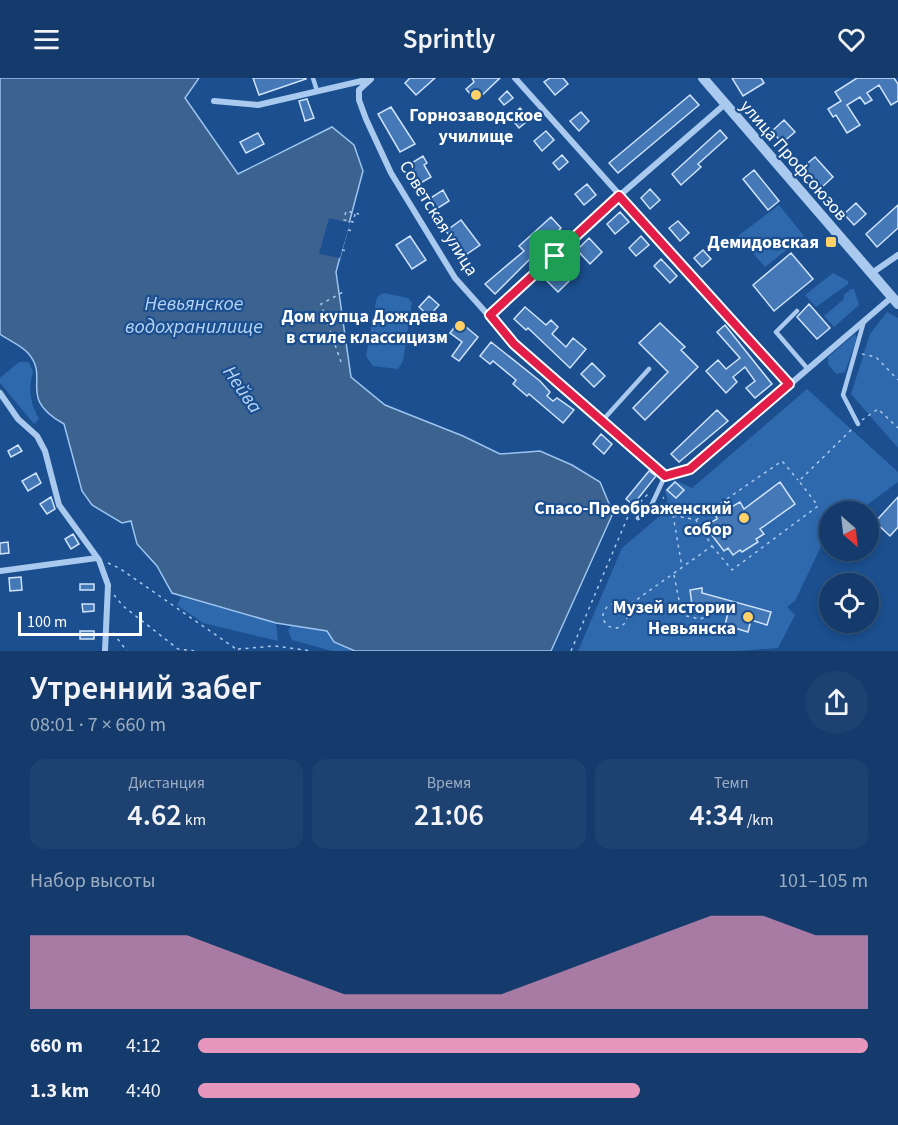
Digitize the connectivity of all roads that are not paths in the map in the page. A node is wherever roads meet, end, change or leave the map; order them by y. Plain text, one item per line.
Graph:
1 (313, 78) edge
2 (515, 78) edge
3 (703, 78) edge
4 (372, 79) edge
5 (317, 91) junction
6 (214, 101) dead end
7 (724, 105) junction
8 (619, 196) junction
9 (898, 255) edge
10 (872, 273) junction
11 (895, 300) edge
12 (797, 311) dead end
13 (490, 315) junction
14 (865, 318) junction
15 (807, 368) junction
16 (649, 369) dead end
17 (789, 384) junction
18 (0, 393) edge
19 (602, 421) junction
20 (858, 424) road end
21 (665, 476) junction
22 (638, 518) dead end
23 (98, 559) junction
24 (0, 571) edge
25 (105, 651) edge

1 - 5 lane
2 - 8 street
3 - 7 street, улица Профсоюзов
4 - 5 street
4 - 13 street, Советская улица
5 - 6 street
7 - 8 street
7 - 10 street, улица Профсоюзов
8 - 13 street
8 - 17 street
9 - 10 street
10 - 11 street, улица Профсоюзов
11 - 14 street
12 - 15 lane
13 - 19 street, Советская улица
14 - 15 street
14 - 20 lane
15 - 17 street
16 - 19 lane
17 - 21 street
18 - 23 street
19 - 21 street, Советская улица
21 - 22 lane
23 - 24 street
23 - 25 street

